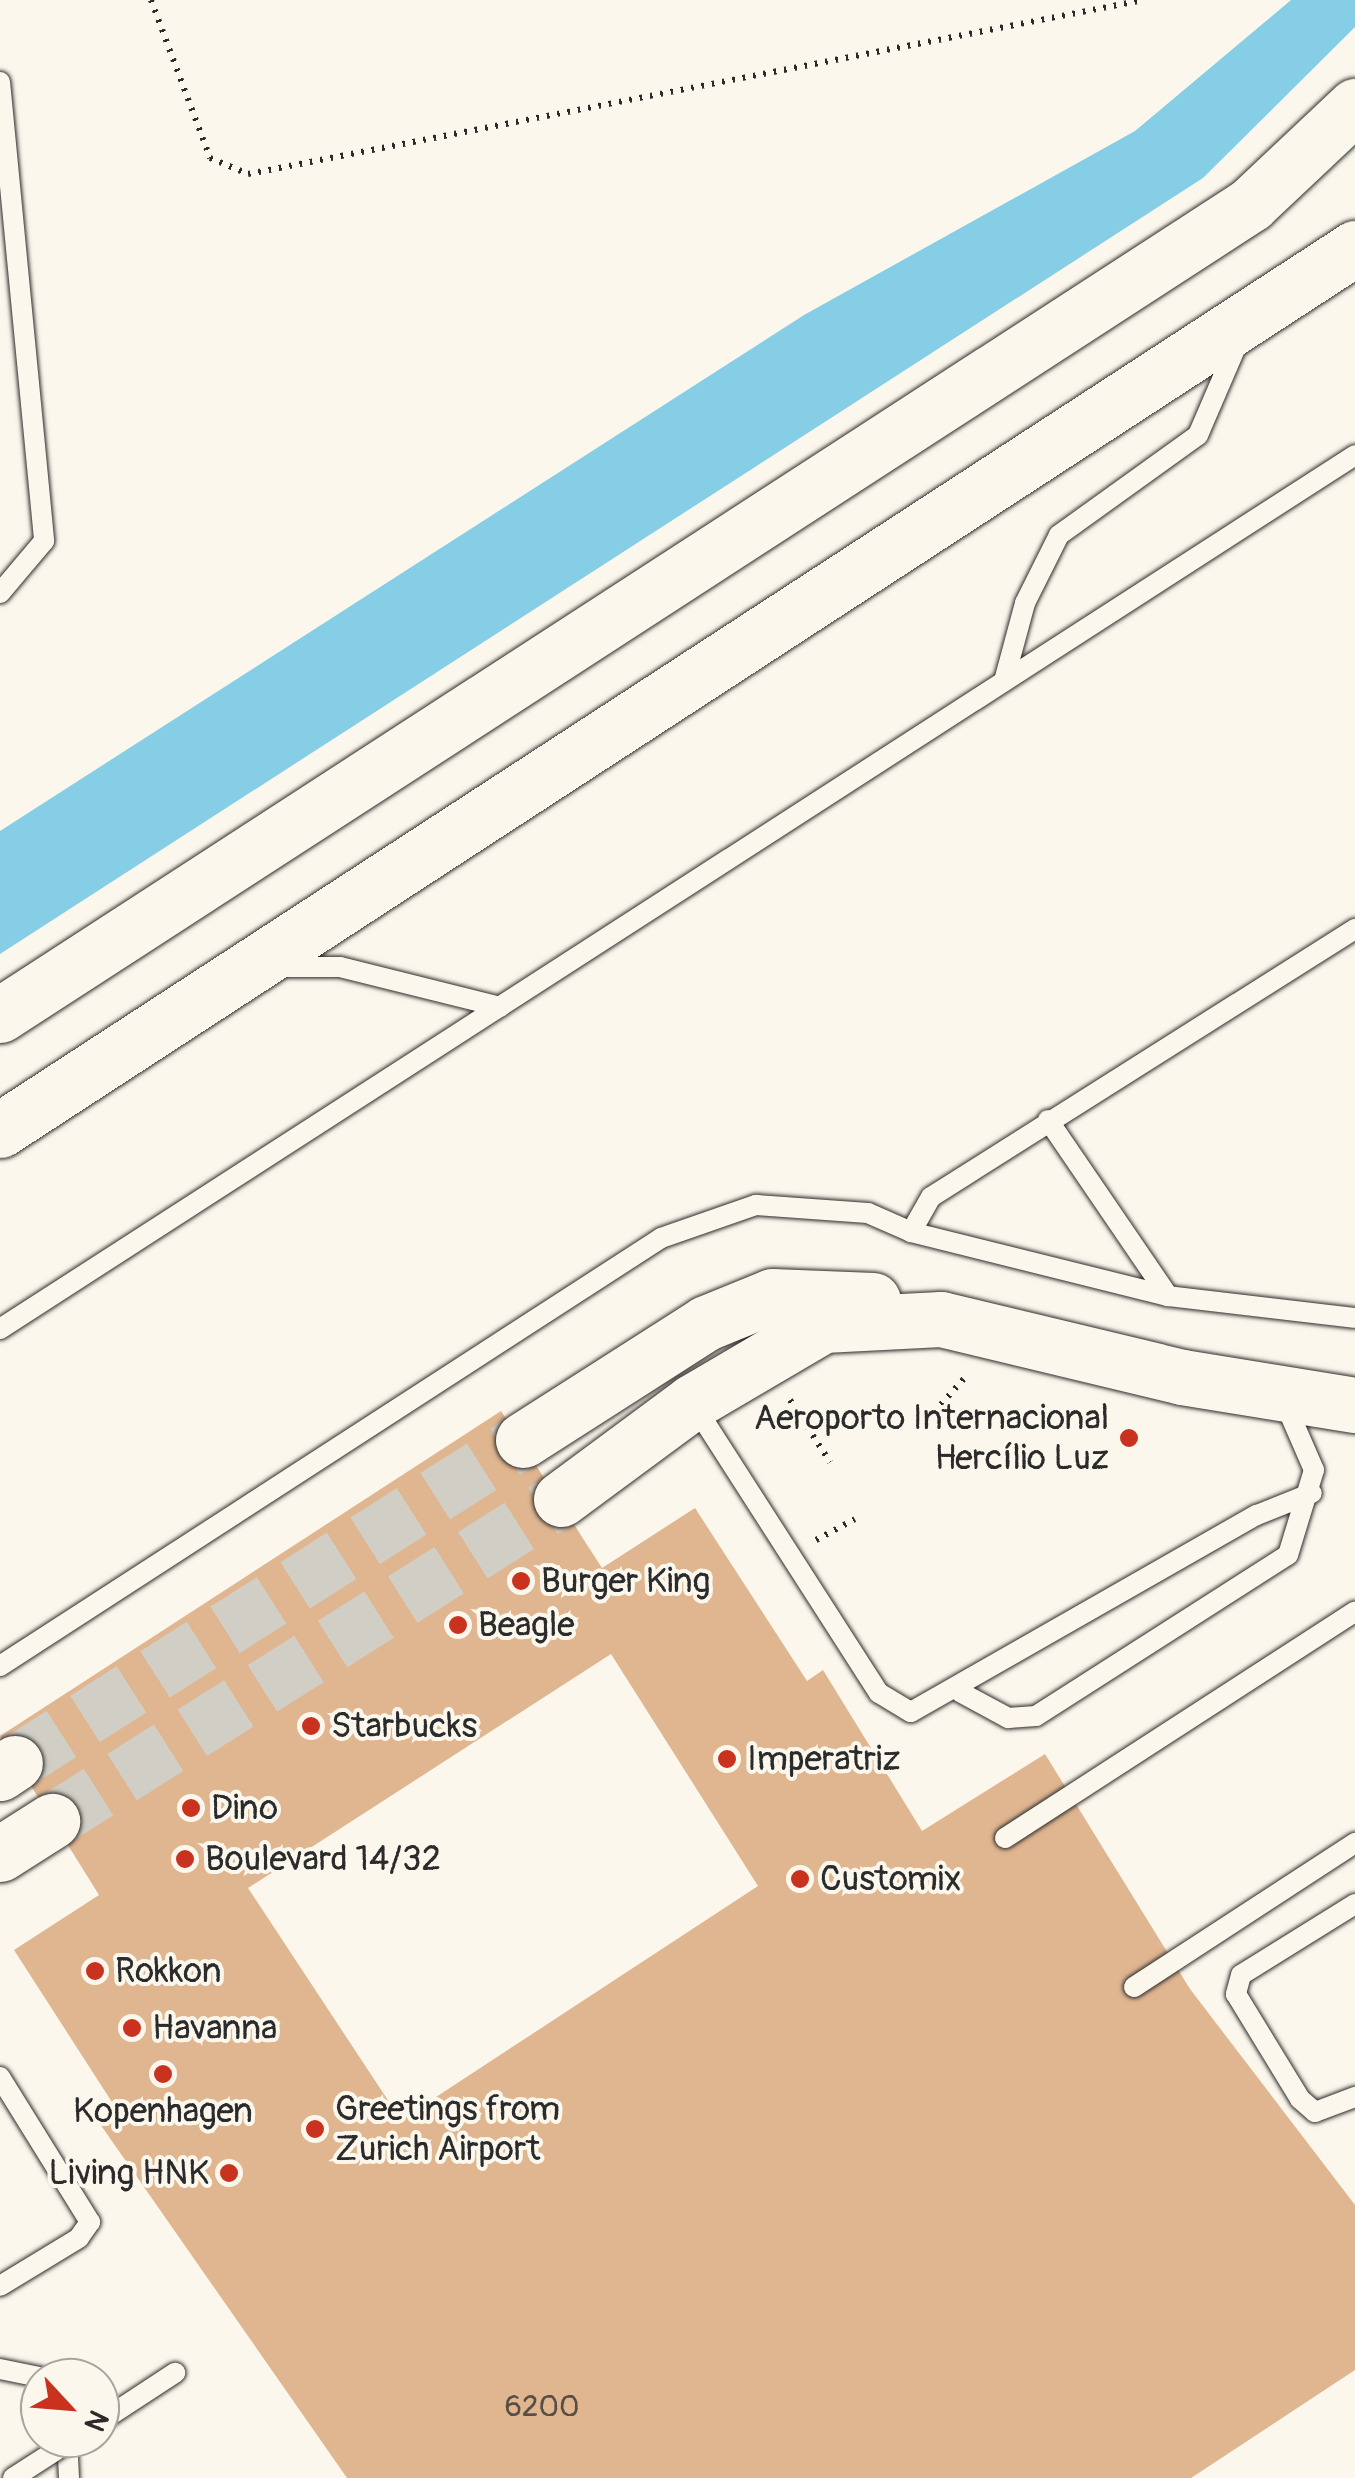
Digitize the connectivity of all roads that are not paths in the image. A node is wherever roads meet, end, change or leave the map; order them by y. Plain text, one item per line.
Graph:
1 (0, 82) edge
2 (1355, 106) edge
3 (1355, 248) edge
4 (1248, 315) junction
5 (1355, 454) edge
6 (0, 593) edge
7 (1004, 681) junction
8 (1355, 929) edge
9 (250, 967) junction
10 (500, 1007) junction
11 (0, 1015) edge
12 (1048, 1120) junction
13 (0, 1130) edge
14 (911, 1232) junction
15 (1168, 1296) junction
16 (913, 1316) junction
17 (1355, 1318) edge
18 (0, 1330) edge
19 (1281, 1397) junction
20 (692, 1402) junction
21 (1355, 1405) edge
22 (523, 1440) tunnel mouth
23 (1312, 1493) junction
24 (561, 1499) tunnel mouth
25 (1355, 1612) edge
26 (0, 1666) edge
27 (960, 1692) junction
28 (52, 1821) tunnel mouth
29 (1004, 1838) dead end
30 (1355, 1843) edge
31 (0, 1854) edge
32 (1355, 1904) edge
33 (1134, 1987) dead end
34 (0, 2077) edge
35 (1355, 2097) edge
36 (0, 2286) edge
37 (175, 2374) dead end
38 (120, 2409) edge
39 (44, 2458) edge
40 (13, 2478) edge

1 - 6 lane
2 - 11 main road
3 - 4 main road
4 - 7 lane
4 - 9 main road
5 - 7 lane
7 - 10 lane
8 - 12 lane
9 - 10 lane
9 - 13 main road
10 - 18 lane
12 - 14 lane
12 - 15 lane
14 - 15 lane
14 - 26 lane
15 - 17 lane
16 - 19 main road
16 - 20 main road
16 - 22 main road
19 - 21 main road
19 - 23 lane
20 - 24 main road
20 - 27 lane
23 - 27 lane
23 - 27 lane
25 - 29 lane
28 - 31 main road
30 - 33 lane
32 - 35 lane
34 - 36 lane
37 - 38 lane
39 - 40 lane, bridge

